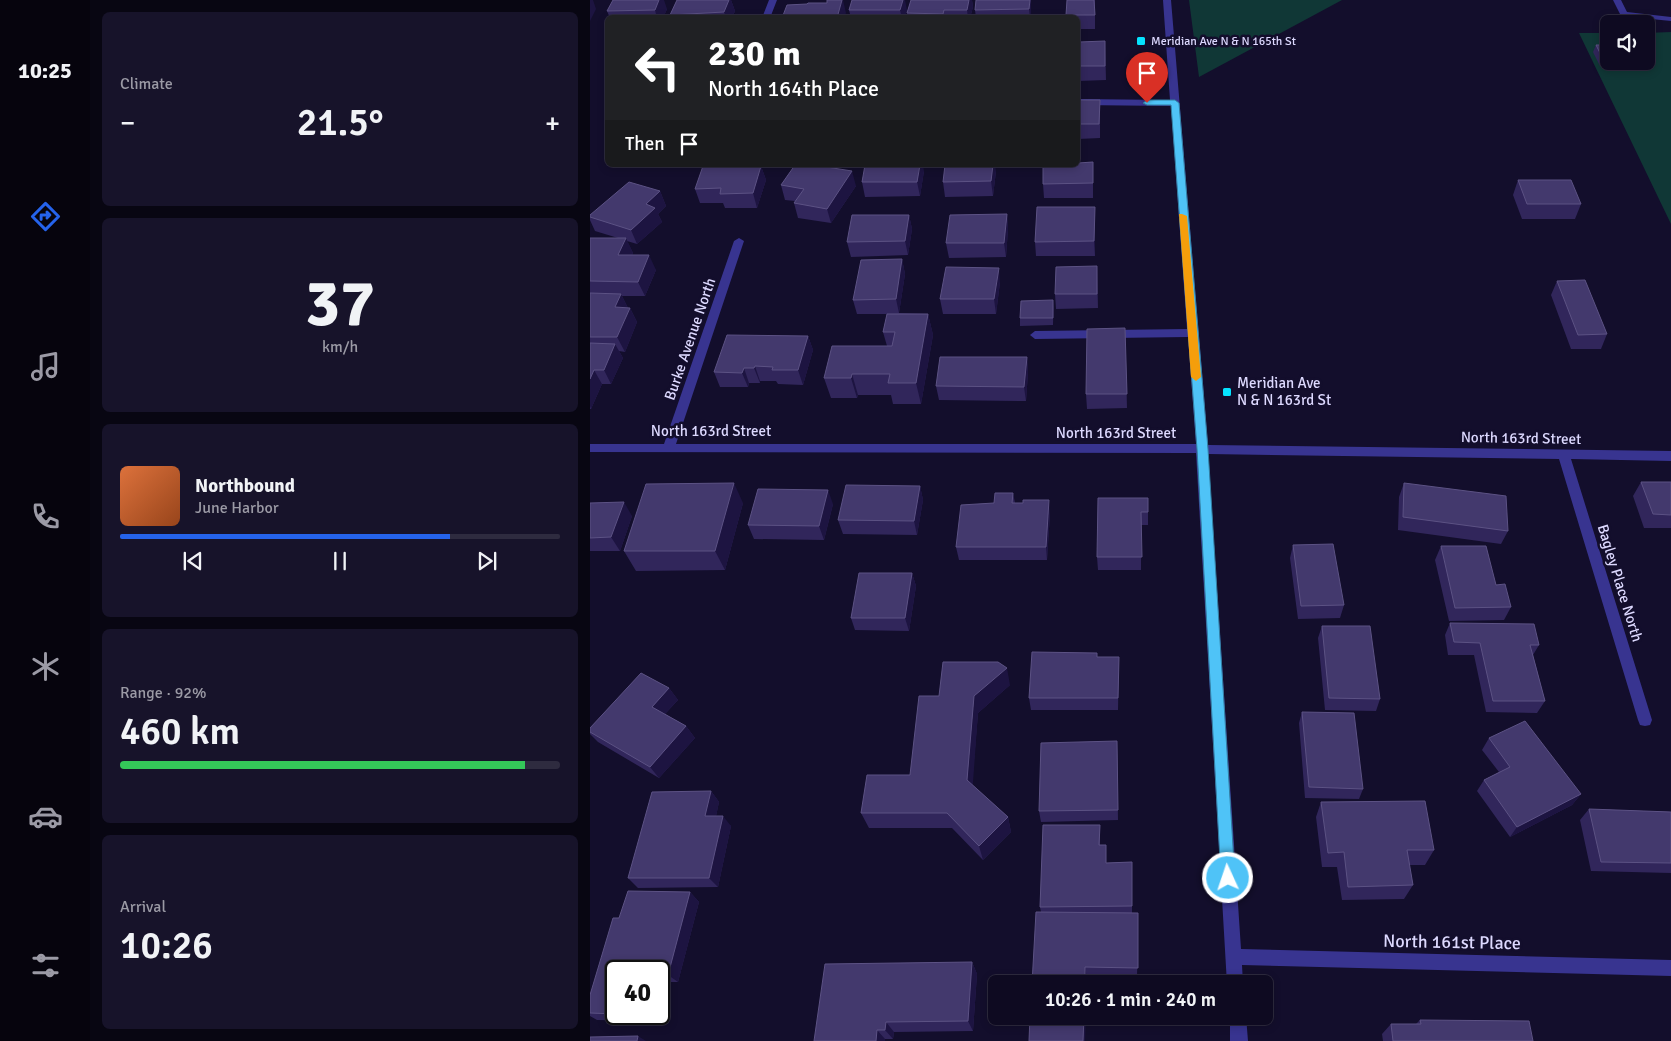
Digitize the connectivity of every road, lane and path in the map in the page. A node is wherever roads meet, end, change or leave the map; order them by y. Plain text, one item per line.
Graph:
1 (772, 0) edge
2 (1167, 0) edge
3 (1616, 0) edge
4 (767, 15) edge
5 (1671, 19) edge
6 (1080, 102) edge
7 (1175, 103) junction
8 (739, 241) dead end
9 (1192, 334) junction
10 (1035, 335) dead end
11 (669, 447) junction
12 (590, 448) edge
13 (1202, 449) junction
14 (1564, 455) junction
15 (1671, 456) edge
16 (1645, 720) dead end
17 (1233, 957) junction
18 (1671, 968) edge
19 (1234, 975) edge
20 (1239, 1025) edge
21 (1240, 1041) edge

1 - 4 street
2 - 7 street
3 - 5 street
6 - 7 street
7 - 9 street
8 - 11 street, Burke Avenue North
9 - 10 street
9 - 13 street
11 - 12 street, North 163rd Street
11 - 13 street, North 163rd Street
13 - 14 street, North 163rd Street
13 - 17 street
14 - 15 street, North 163rd Street
14 - 16 street, Bagley Place North
17 - 18 street, North 161st Place
17 - 19 street
20 - 21 street

